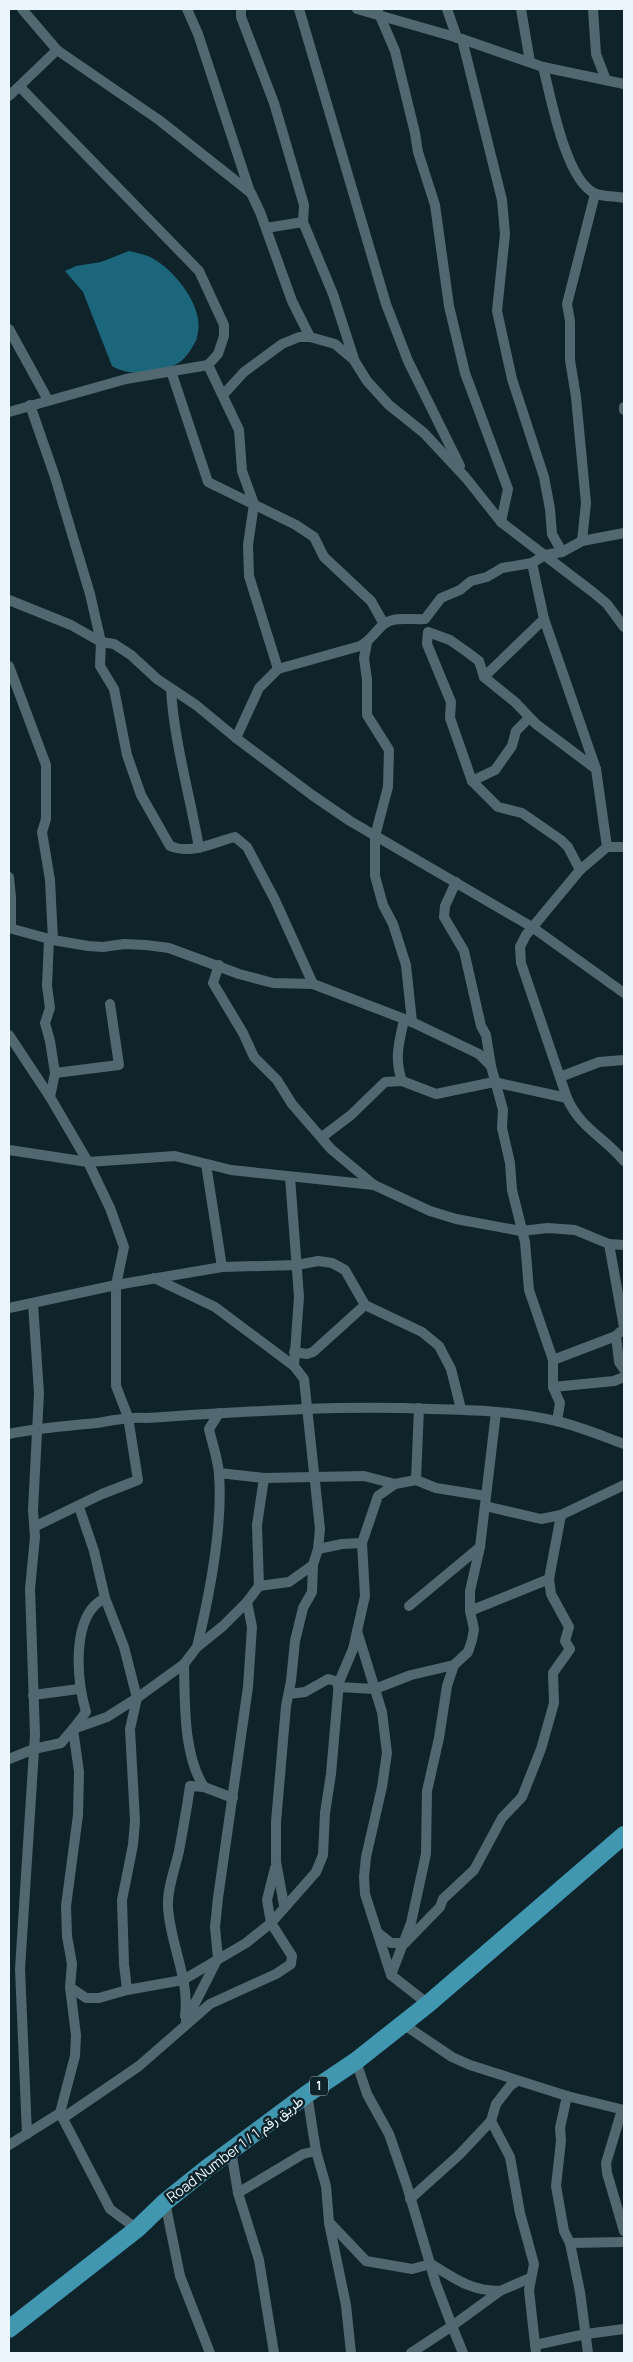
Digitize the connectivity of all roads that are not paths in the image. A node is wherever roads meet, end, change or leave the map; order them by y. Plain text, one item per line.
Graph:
1 (22, 9) edge
2 (187, 9) edge
3 (241, 9) edge
4 (299, 9) edge
5 (357, 9) edge
6 (447, 9) edge
7 (521, 9) edge
8 (593, 9) edge
9 (379, 12) edge
10 (460, 39) junction
11 (57, 50) junction
12 (530, 62) junction
13 (543, 67) junction
14 (606, 80) junction
15 (20, 87) junction
16 (624, 87) edge
17 (9, 96) edge
18 (251, 193) junction
19 (595, 194) junction
20 (624, 198) edge
21 (303, 222) junction
22 (266, 228) junction
23 (9, 329) edge
24 (310, 337) junction
25 (354, 360) junction
26 (208, 365) junction
27 (170, 371) junction
28 (223, 395) junction
29 (48, 400) junction
30 (30, 405) junction
31 (9, 412) edge
32 (466, 478) junction
33 (254, 504) junction
34 (501, 522) junction
35 (624, 533) edge
36 (582, 541) junction
37 (562, 552) junction
38 (545, 555) junction
39 (532, 562) junction
40 (9, 600) edge
41 (424, 619) junction
42 (544, 619) junction
43 (623, 621) edge
44 (384, 624) junction
45 (433, 634) junction
46 (102, 642) junction
47 (367, 643) junction
48 (9, 666) edge
49 (278, 669) junction
50 (484, 677) junction
51 (171, 689) junction
52 (529, 718) junction
53 (236, 738) junction
54 (596, 769) junction
55 (472, 781) junction
56 (375, 836) junction
57 (607, 847) junction
58 (624, 847) edge
59 (199, 848) junction
60 (580, 870) junction
61 (9, 877) edge
62 (456, 882) junction
63 (532, 927) junction
64 (10, 928) edge
65 (51, 939) junction
66 (219, 965) junction
67 (313, 984) junction
68 (624, 992) edge
69 (110, 1004) dead end
70 (408, 1021) junction
71 (9, 1035) edge
72 (624, 1060) edge
73 (490, 1066) junction
74 (55, 1073) junction
75 (560, 1077) junction
76 (402, 1081) junction
77 (494, 1082) junction
78 (50, 1097) junction
79 (567, 1098) junction
80 (322, 1137) junction
81 (9, 1150) edge
82 (624, 1161) edge
83 (88, 1162) junction
84 (206, 1164) junction
85 (290, 1177) junction
86 (374, 1185) junction
87 (521, 1231) junction
88 (610, 1244) junction
89 (624, 1245) edge
90 (296, 1265) junction
91 (222, 1267) junction
92 (154, 1278) junction
93 (116, 1285) junction
94 (33, 1304) junction
95 (365, 1305) junction
96 (9, 1308) edge
97 (624, 1327) edge
98 (616, 1336) junction
99 (294, 1352) junction
100 (553, 1360) junction
101 (294, 1366) junction
102 (624, 1369) edge
103 (624, 1377) edge
104 (553, 1387) junction
105 (419, 1408) junction
106 (307, 1409) junction
107 (461, 1410) junction
108 (496, 1412) junction
109 (219, 1413) junction
110 (128, 1417) junction
111 (557, 1421) junction
112 (39, 1428) junction
113 (9, 1434) edge
114 (624, 1444) edge
115 (220, 1473) junction
116 (313, 1476) junction
117 (264, 1478) junction
118 (416, 1480) junction
119 (395, 1484) junction
120 (624, 1485) edge
121 (485, 1501) junction
122 (79, 1507) junction
123 (561, 1515) junction
124 (36, 1526) junction
125 (362, 1543) junction
126 (480, 1547) junction
127 (318, 1549) junction
128 (313, 1565) junction
129 (550, 1579) junction
130 (259, 1586) junction
131 (105, 1598) junction
132 (247, 1602) junction
133 (409, 1606) dead end
134 (470, 1611) junction
135 (357, 1630) junction
136 (197, 1647) junction
137 (184, 1664) junction
138 (454, 1665) junction
139 (339, 1684) junction
140 (375, 1688) junction
141 (79, 1689) junction
142 (289, 1694) junction
143 (33, 1695) junction
144 (137, 1698) junction
145 (73, 1729) junction
146 (34, 1749) junction
147 (9, 1759) edge
148 (204, 1787) junction
149 (233, 1798) junction
150 (624, 1835) edge
151 (276, 1862) junction
152 (284, 1906) junction
153 (271, 1923) junction
154 (378, 1933) junction
155 (405, 1943) junction
156 (218, 1958) junction
157 (391, 1975) junction
158 (183, 1980) junction
159 (70, 1987) junction
160 (127, 1990) junction
161 (428, 2004) junction
162 (184, 2024) junction
163 (403, 2024) junction
164 (356, 2061) junction
165 (517, 2081) junction
166 (306, 2094) junction
167 (567, 2096) junction
168 (623, 2110) edge
169 (61, 2116) junction
170 (491, 2121) junction
171 (28, 2134) junction
172 (9, 2145) edge
173 (231, 2150) junction
174 (316, 2152) junction
175 (238, 2193) junction
176 (410, 2199) junction
177 (165, 2202) junction
178 (329, 2222) junction
179 (137, 2229) junction
180 (624, 2231) edge
181 (624, 2242) edge
182 (570, 2243) junction
183 (431, 2264) junction
184 (530, 2278) junction
185 (500, 2291) junction
186 (452, 2326) junction
187 (9, 2329) edge
188 (624, 2329) edge
189 (586, 2334) junction
190 (536, 2349) edge
191 (210, 2353) edge
192 (274, 2353) edge
193 (351, 2353) edge
194 (411, 2353) edge
195 (463, 2353) edge
196 (588, 2353) edge

1 - 11 street
2 - 18 street
3 - 21 street
4 - 32 street
5 - 9 street
6 - 10 street
7 - 12 street
8 - 14 street
9 - 10 street
9 - 34 street
10 - 12 street
10 - 37 street
11 - 15 street
11 - 18 street
12 - 13 street
13 - 14 street
13 - 19 street
14 - 16 street
15 - 17 street
15 - 26 street
18 - 22 street
19 - 20 street
19 - 36 street
21 - 22 street
21 - 25 street
22 - 24 street
23 - 29 street
24 - 25 street
24 - 28 street
25 - 32 street
26 - 27 street
26 - 28 street
27 - 29 street
27 - 33 street
28 - 33 street
29 - 30 street
30 - 31 street
30 - 46 street
32 - 34 street
33 - 44 street
33 - 49 street
34 - 38 street
35 - 36 street
36 - 37 street
37 - 38 street
38 - 39 street
38 - 43 street
39 - 41 street
39 - 42 street
40 - 46 street
41 - 44 street
41 - 45 street
42 - 50 street
42 - 54 street
44 - 47 street
45 - 50 street
45 - 55 street
46 - 51 street
46 - 59 street
47 - 49 street
47 - 56 street
48 - 65 street
49 - 53 street
50 - 52 street
51 - 53 street
51 - 59 street
52 - 54 street
52 - 55 street
53 - 56 street
54 - 57 street
55 - 60 street
56 - 62 street
56 - 70 street
57 - 58 street
57 - 60 street
59 - 67 street
60 - 63 street
61 - 64 street
62 - 63 street
62 - 73 street
63 - 68 street
63 - 75 street
64 - 65 street
65 - 66 street
65 - 74 street
66 - 67 street
66 - 80 street
67 - 70 street
69 - 74 street
70 - 73 street
70 - 76 street
71 - 78 street
72 - 75 street
73 - 77 street
74 - 78 street
75 - 79 street
76 - 77 street
76 - 80 street
77 - 79 street
77 - 87 street
78 - 83 street
79 - 82 street
80 - 86 street
81 - 83 street
83 - 84 street
83 - 93 street
84 - 85 street
84 - 91 street
85 - 86 street
85 - 90 street
86 - 87 street
87 - 88 street
87 - 100 street
88 - 89 street
88 - 97 street
90 - 91 street
90 - 95 street
90 - 99 street
91 - 92 street
92 - 93 street
92 - 101 street
93 - 94 street
93 - 110 street
94 - 96 street
94 - 112 street
95 - 99 street
95 - 107 street
97 - 98 street
98 - 100 street
98 - 102 street
99 - 101 street
100 - 104 street
101 - 106 street
103 - 104 street
104 - 111 street
105 - 106 street
105 - 107 street
105 - 118 street
106 - 109 street
106 - 116 street
107 - 108 street
108 - 111 street
108 - 121 street
109 - 110 street
109 - 115 street
110 - 112 street
110 - 122 street
111 - 114 street
112 - 113 street
112 - 124 street
115 - 117 street
115 - 136 street
116 - 117 street
116 - 119 street
116 - 127 street
117 - 130 street
118 - 119 street
118 - 121 street
119 - 125 street
120 - 123 street
121 - 123 street
121 - 126 street
122 - 124 street
122 - 131 street
123 - 129 street
124 - 143 street
125 - 127 street
125 - 135 street
126 - 133 street
126 - 134 street
127 - 128 street
128 - 130 street
128 - 142 street
129 - 134 street
129 - 155 street
130 - 132 street
131 - 141 street
131 - 144 street
132 - 136 street
132 - 149 street
134 - 138 street
135 - 139 street
135 - 140 street
136 - 137 street
137 - 144 street
137 - 148 street
138 - 140 street
138 - 155 street
139 - 140 street
139 - 142 street
139 - 152 street
140 - 154 street
141 - 143 street
141 - 145 street
142 - 151 street
143 - 146 street
144 - 145 street
144 - 160 street
145 - 146 street
145 - 159 street
146 - 147 street
146 - 171 street
148 - 149 street
148 - 158 street
149 - 156 street
150 - 161 highway, Road Number 1 / طريق رقم 1 / 1
151 - 152 street
151 - 153 street
152 - 153 street
153 - 156 street
153 - 162 street
154 - 155 street
154 - 157 street
155 - 157 street
156 - 158 street
156 - 162 street
157 - 161 street
158 - 160 street
158 - 162 street
159 - 160 street
159 - 169 street
161 - 163 highway, Road Number 1 / طريق رقم 1 / 1
162 - 169 street
163 - 164 highway, Road Number 1 / طريق رقم 1 / 1
163 - 165 street
164 - 166 highway, Road Number 1 / طريق رقم 1 / 1
164 - 176 street
165 - 167 street
165 - 170 street
166 - 173 highway, Road Number 1 / طريق رقم 1 / 1
166 - 174 street
167 - 168 street
167 - 182 street
168 - 180 street
169 - 171 street
169 - 179 street
170 - 176 street
170 - 184 street
171 - 172 street
173 - 175 street
173 - 177 highway, Road Number 1 / طريق رقم 1 / 1
174 - 175 street
174 - 178 street
175 - 192 street
176 - 183 street
177 - 179 highway, Road Number 1 / طريق رقم 1 / 1
177 - 191 street
178 - 183 street
178 - 193 street
179 - 187 highway, Road Number 1 / طريق رقم 1 / 1
181 - 182 street
182 - 189 street
183 - 185 street
183 - 186 street
184 - 185 street
184 - 190 street
185 - 186 street
186 - 194 street
186 - 195 street
188 - 189 street
189 - 190 street
189 - 196 street

